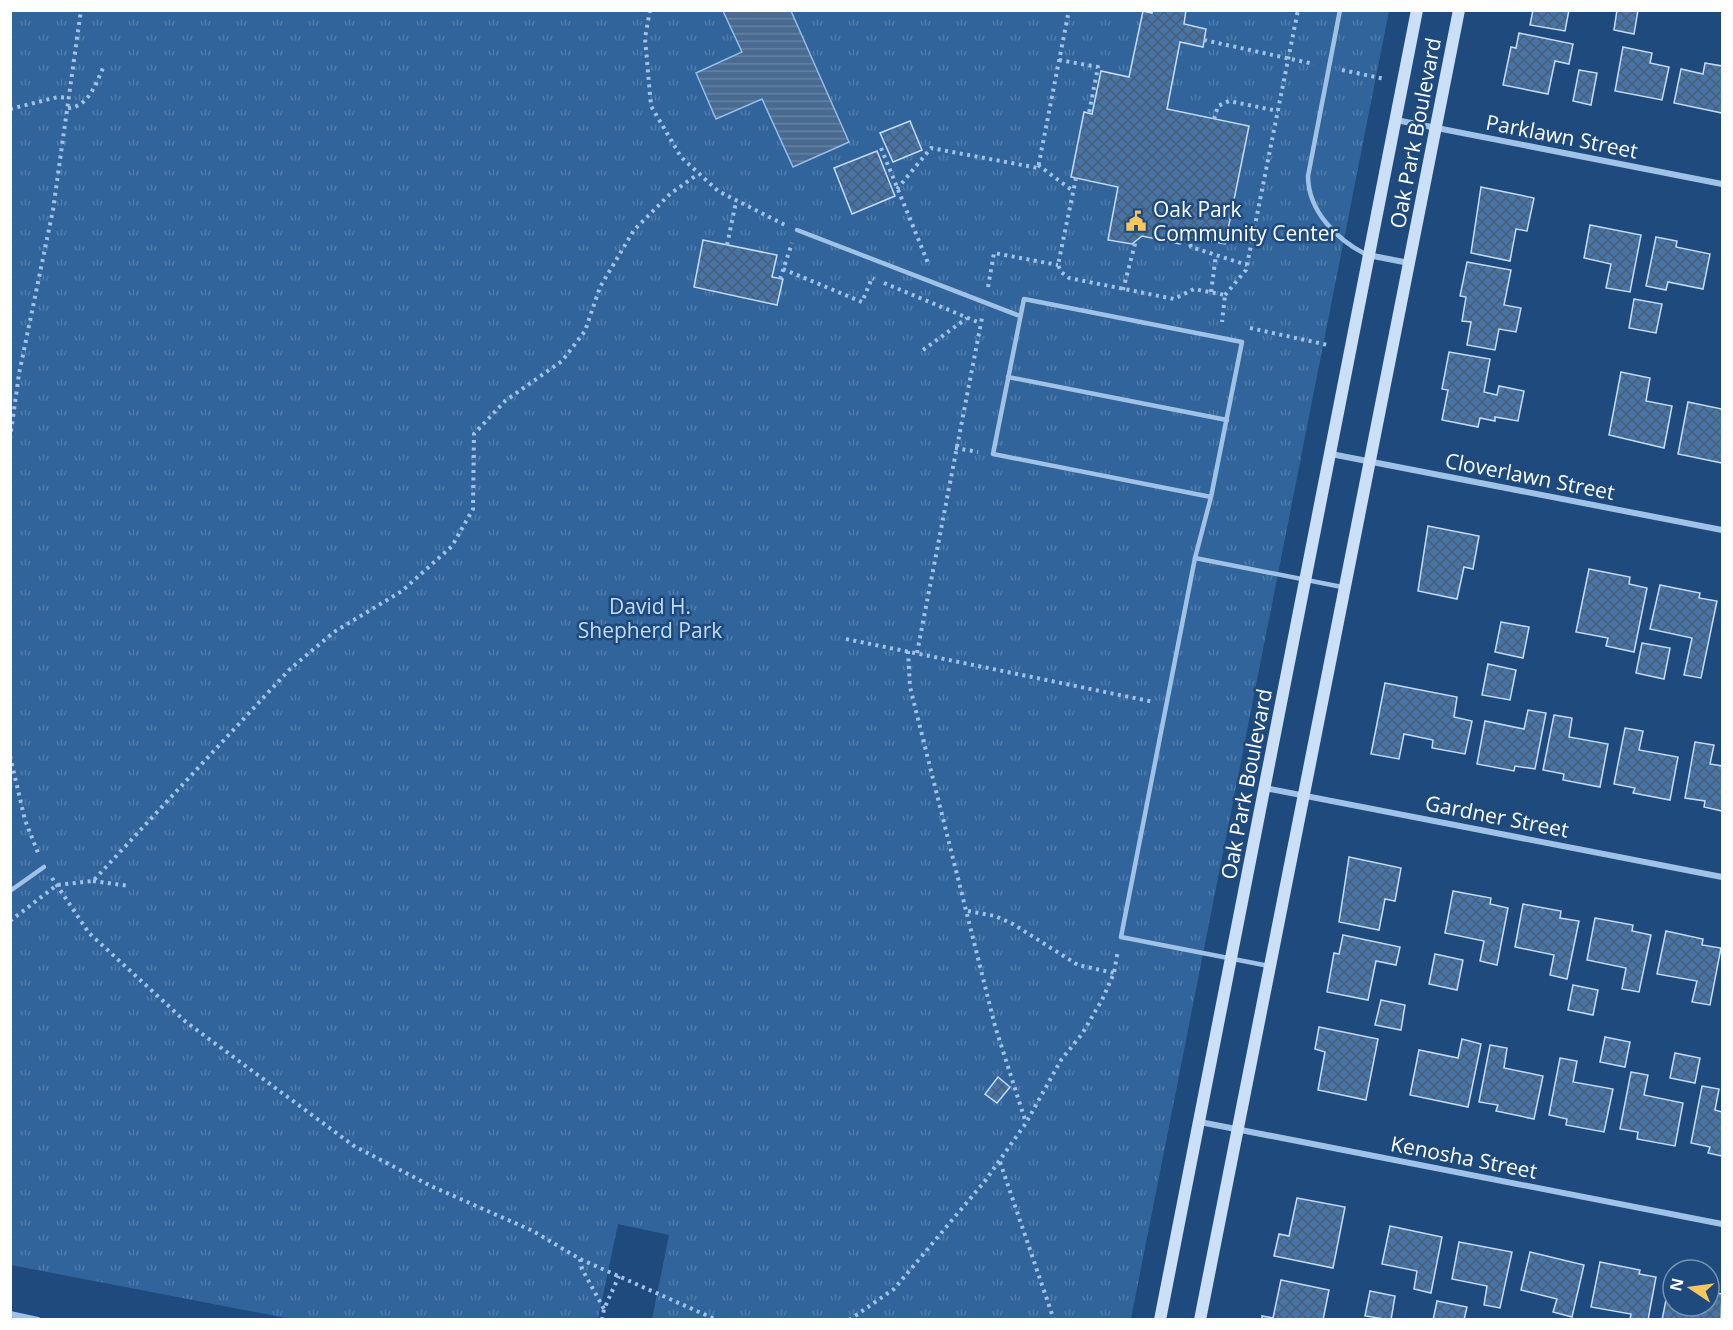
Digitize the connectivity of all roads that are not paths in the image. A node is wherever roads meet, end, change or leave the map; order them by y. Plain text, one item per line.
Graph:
1 (1340, 10) edge
2 (1417, 10) edge
3 (1459, 10) edge
4 (1396, 120) junction
5 (1435, 128) junction
6 (1722, 183) edge
7 (797, 231) road end
8 (1368, 255) junction
9 (1409, 263) junction
10 (1020, 316) junction
11 (1008, 377) junction
12 (1227, 420) junction
13 (1331, 454) junction
14 (1369, 462) junction
15 (1211, 497) junction
16 (1722, 531) edge
17 (1195, 558) junction
18 (1306, 580) junction
19 (1345, 588) junction
20 (1265, 788) junction
21 (1304, 796) junction
22 (44, 867) road end
23 (1722, 877) edge
24 (10, 891) edge
25 (1232, 958) junction
26 (1269, 966) junction
27 (1200, 1122) junction
28 (1238, 1130) junction
29 (1722, 1224) edge
30 (10, 1314) edge
31 (38, 1320) edge
32 (1160, 1320) edge
33 (1200, 1320) edge

1 - 8 lane
2 - 4 street, Oak Park Boulevard
3 - 5 street, Oak Park Boulevard
4 - 5 street, Parklawn Street
4 - 8 street, Oak Park Boulevard
5 - 6 street, Parklawn Street
5 - 9 street, Oak Park Boulevard
7 - 10 lane
8 - 9 street
8 - 13 street, Oak Park Boulevard
9 - 14 street, Oak Park Boulevard
10 - 11 lane
10 - 12 lane
11 - 12 lane
11 - 15 lane
12 - 15 lane
13 - 14 street, Cloverlawn Street
13 - 18 street, Oak Park Boulevard
14 - 16 street, Cloverlawn Street
14 - 19 street, Oak Park Boulevard
15 - 17 lane
17 - 18 lane
17 - 25 lane
18 - 19 lane
18 - 20 street, Oak Park Boulevard
19 - 21 street, Oak Park Boulevard
20 - 21 street, Gardner Street
20 - 25 street, Oak Park Boulevard
21 - 23 street, Gardner Street
21 - 26 street, Oak Park Boulevard
22 - 24 lane
25 - 26 lane
25 - 27 street, Oak Park Boulevard
26 - 28 street, Oak Park Boulevard
27 - 28 street, Kenosha Street
27 - 32 street, Oak Park Boulevard
28 - 29 street, Kenosha Street
28 - 33 street, Oak Park Boulevard
30 - 31 street

